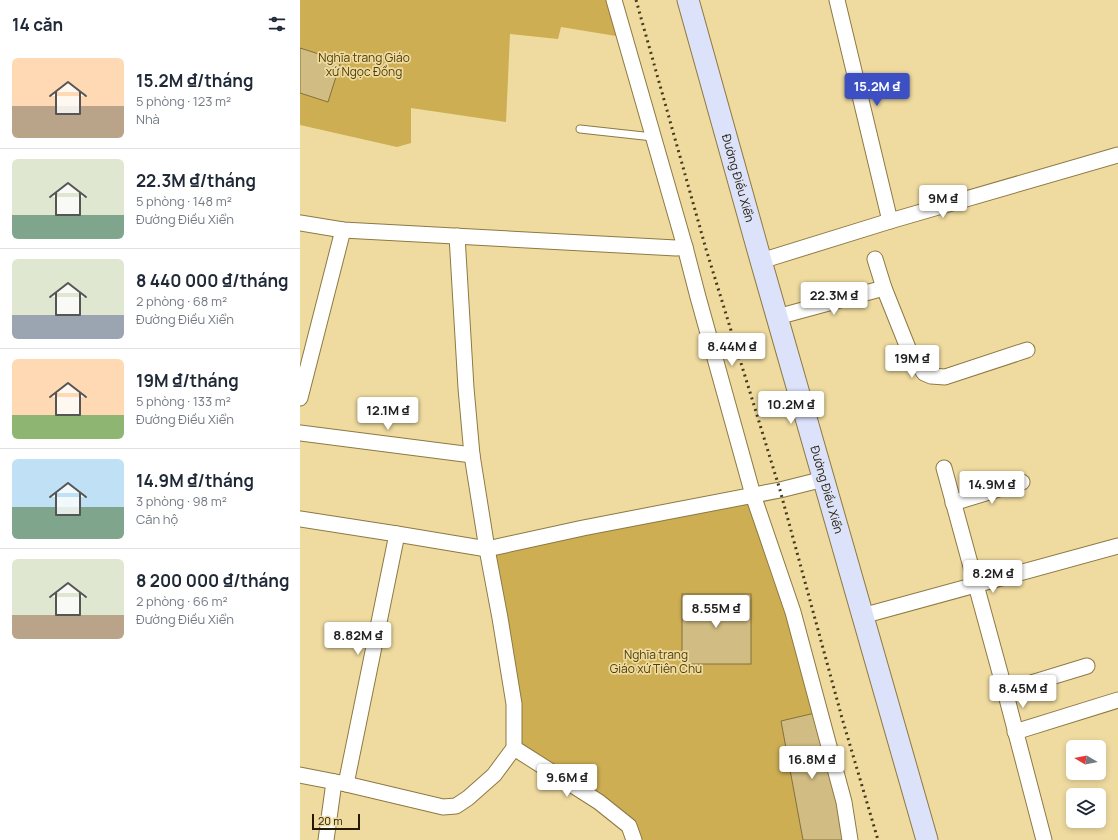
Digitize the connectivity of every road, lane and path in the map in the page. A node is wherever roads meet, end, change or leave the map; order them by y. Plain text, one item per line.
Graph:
1 (614, 0) edge
2 (688, 0) edge
3 (837, 0) edge
4 (580, 129) dead end
5 (653, 137) junction
6 (1118, 155) edge
7 (890, 220) junction
8 (300, 223) edge
9 (343, 230) junction
10 (457, 236) junction
11 (685, 247) junction
12 (875, 259) dead end
13 (761, 262) junction
14 (884, 288) junction
15 (777, 317) junction
16 (1027, 350) dead end
17 (300, 398) edge
18 (300, 433) edge
19 (472, 455) junction
20 (944, 468) dead end
21 (824, 479) junction
22 (1022, 482) dead end
23 (753, 495) junction
24 (953, 503) junction
25 (300, 520) edge
26 (397, 534) junction
27 (1118, 546) edge
28 (487, 549) junction
29 (976, 585) junction
30 (862, 616) junction
31 (1087, 666) dead end
32 (1004, 691) junction
33 (1118, 700) edge
34 (1016, 732) junction
35 (514, 748) junction
36 (300, 775) edge
37 (340, 783) junction
38 (326, 840) edge
39 (634, 840) edge
40 (850, 840) edge
41 (927, 840) edge
42 (1044, 840) edge

1 - 5 street
2 - 13 street, Đường Điều Xiển
3 - 7 street
4 - 5 lane
5 - 11 street
6 - 7 street
7 - 13 street
8 - 9 street
9 - 10 street
9 - 17 street
10 - 11 street
10 - 19 street
11 - 23 street
12 - 14 street
13 - 15 street, Đường Điều Xiển
14 - 15 street
14 - 16 street
15 - 21 street, Đường Điều Xiển
18 - 19 street
19 - 28 street
20 - 24 street
21 - 23 street
21 - 30 street, Đường Điều Xiển
22 - 24 street
23 - 28 street
23 - 40 street
24 - 29 street
25 - 26 street
26 - 28 street
26 - 37 street
27 - 29 street
28 - 35 street
29 - 30 street
29 - 32 street
30 - 41 street, Đường Điều Xiển
31 - 32 street
32 - 34 street
33 - 34 street
34 - 42 street
35 - 37 street
35 - 39 street
36 - 37 street
37 - 38 street

